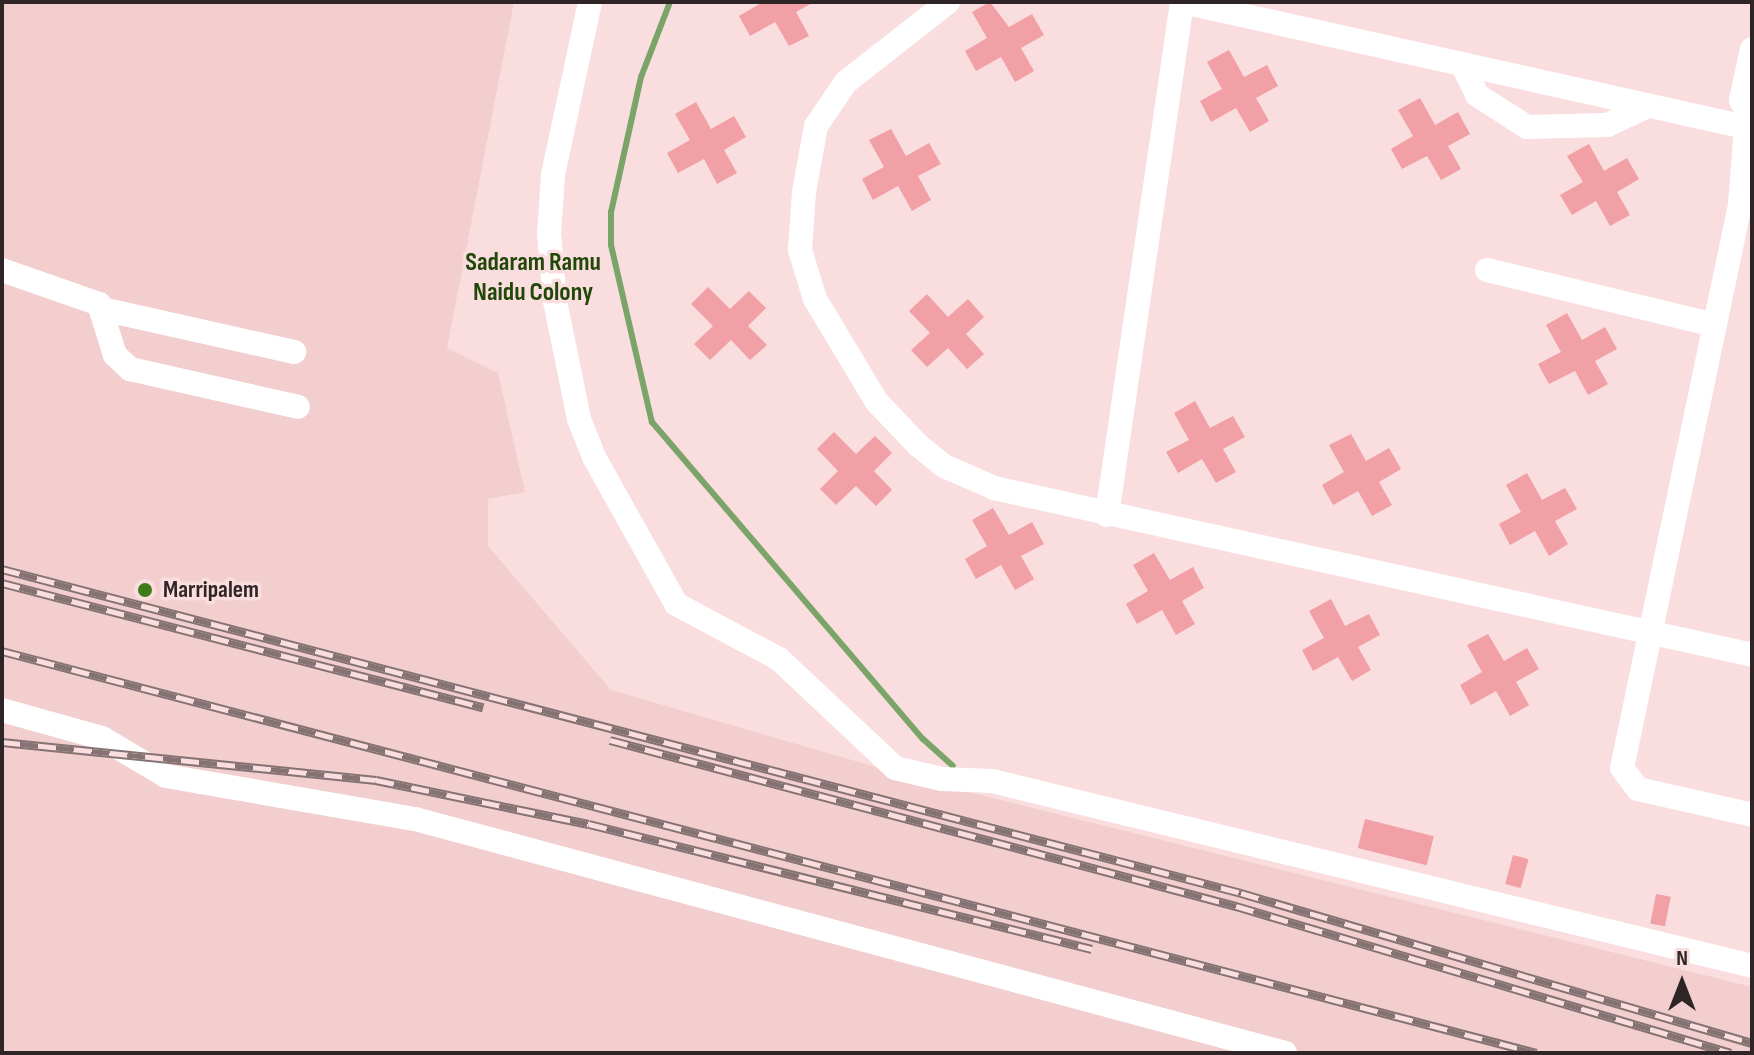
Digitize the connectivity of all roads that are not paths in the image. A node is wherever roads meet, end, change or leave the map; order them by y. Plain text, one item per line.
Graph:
1 (590, 2) edge
2 (948, 2) edge
3 (1183, 2) edge
4 (1752, 49) edge
5 (1462, 64) junction
6 (1648, 106) junction
7 (1748, 115) edge
8 (2, 270) edge
9 (1487, 270) dead end
10 (102, 309) junction
11 (1714, 325) junction
12 (294, 352) dead end
13 (298, 407) dead end
14 (1107, 515) junction
15 (1647, 630) junction
16 (1752, 655) edge
17 (2, 710) edge
18 (2, 727) edge
19 (102, 738) junction
20 (1752, 815) edge
21 (1752, 966) edge
22 (1285, 1053) edge

1 - 21 street
2 - 14 street
3 - 5 street
3 - 14 street
4 - 7 street
5 - 6 street
5 - 6 street
6 - 7 street
7 - 11 street
8 - 10 street
9 - 11 street
10 - 12 street
10 - 13 street
11 - 15 street
14 - 15 street
15 - 16 street
15 - 20 street
17 - 19 street
18 - 19 street
19 - 22 street

